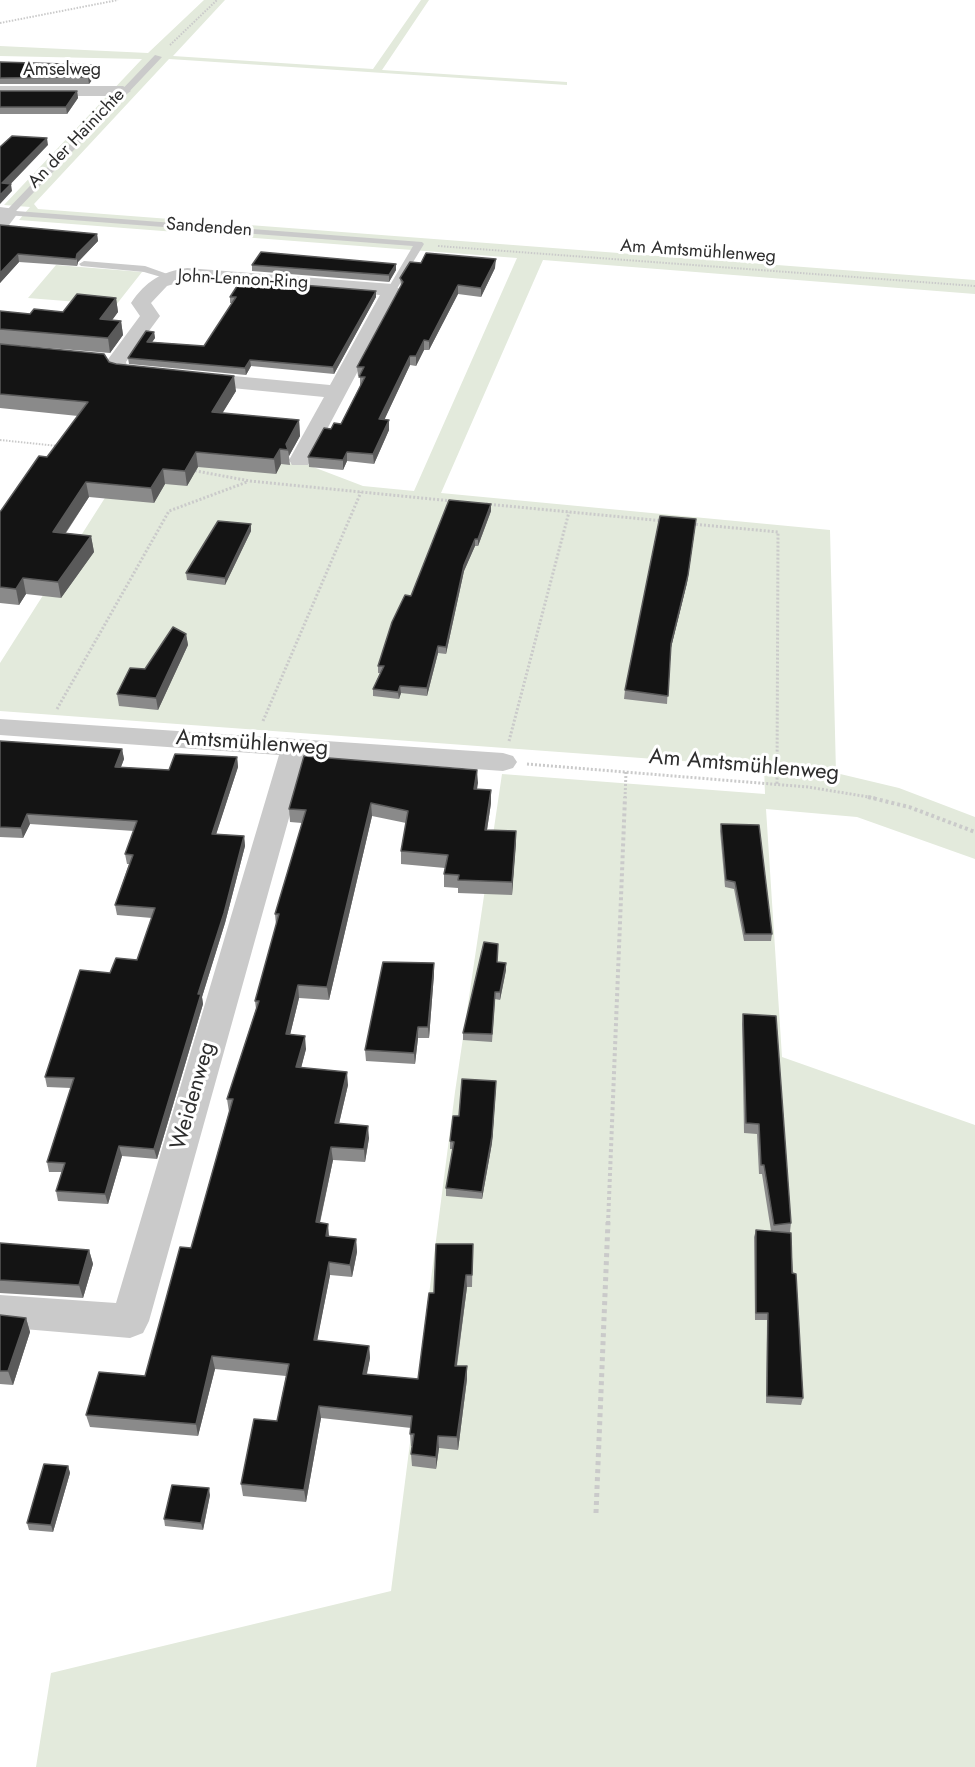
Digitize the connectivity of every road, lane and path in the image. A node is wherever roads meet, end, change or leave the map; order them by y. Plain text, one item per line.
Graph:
1 (118, 0) edge
2 (217, 0) edge
3 (0, 23) edge
4 (158, 57) joint
5 (0, 91) edge
6 (123, 91) junction
7 (3, 217) edge
8 (419, 244) junction
9 (84, 264) dead end
10 (168, 276) junction
11 (975, 286) edge
12 (392, 290) junction
13 (93, 360) edge
14 (116, 362) junction
15 (336, 392) junction
16 (0, 440) edge
17 (64, 446) edge
18 (300, 460) dead end
19 (189, 470) edge
20 (250, 481) junction
21 (361, 492) junction
22 (453, 501) edge
23 (476, 503) edge
24 (569, 512) junction
25 (674, 522) edge
26 (685, 523) edge
27 (0, 727) edge
28 (44, 730) junction
29 (253, 744) junction
30 (295, 747) junction
31 (503, 762) junction
32 (626, 772) junction
33 (777, 784) junction
34 (975, 832) edge
35 (0, 1311) edge
36 (596, 1512) dead end

1 - 3 path
2 - 4 path
4 - 6 lane, An der Hainichte
5 - 6 street, Amselweg
6 - 7 lane, An der Hainichte
7 - 8 lane, Sandenden
8 - 11 path, Am Amtsmühlenweg
8 - 12 lane
9 - 10 lane
10 - 12 street, John-Lennon-Ring
10 - 14 street, John-Lennon-Ring
12 - 15 street
13 - 14 street
14 - 15 street
15 - 18 street
16 - 17 path
19 - 20 path
20 - 21 path
20 - 28 path
21 - 22 path
21 - 29 path
23 - 24 path
24 - 25 path
24 - 31 path
26 - 33 path
27 - 28 street, Amtsmühlenweg
28 - 29 street, Amtsmühlenweg
29 - 30 street, Amtsmühlenweg
30 - 31 street, Amtsmühlenweg
30 - 35 street, Weidenweg
31 - 32 path, Am Amtsmühlenweg
32 - 33 path, Am Amtsmühlenweg
32 - 36 path
33 - 34 path, Am Amtsmühlenweg

